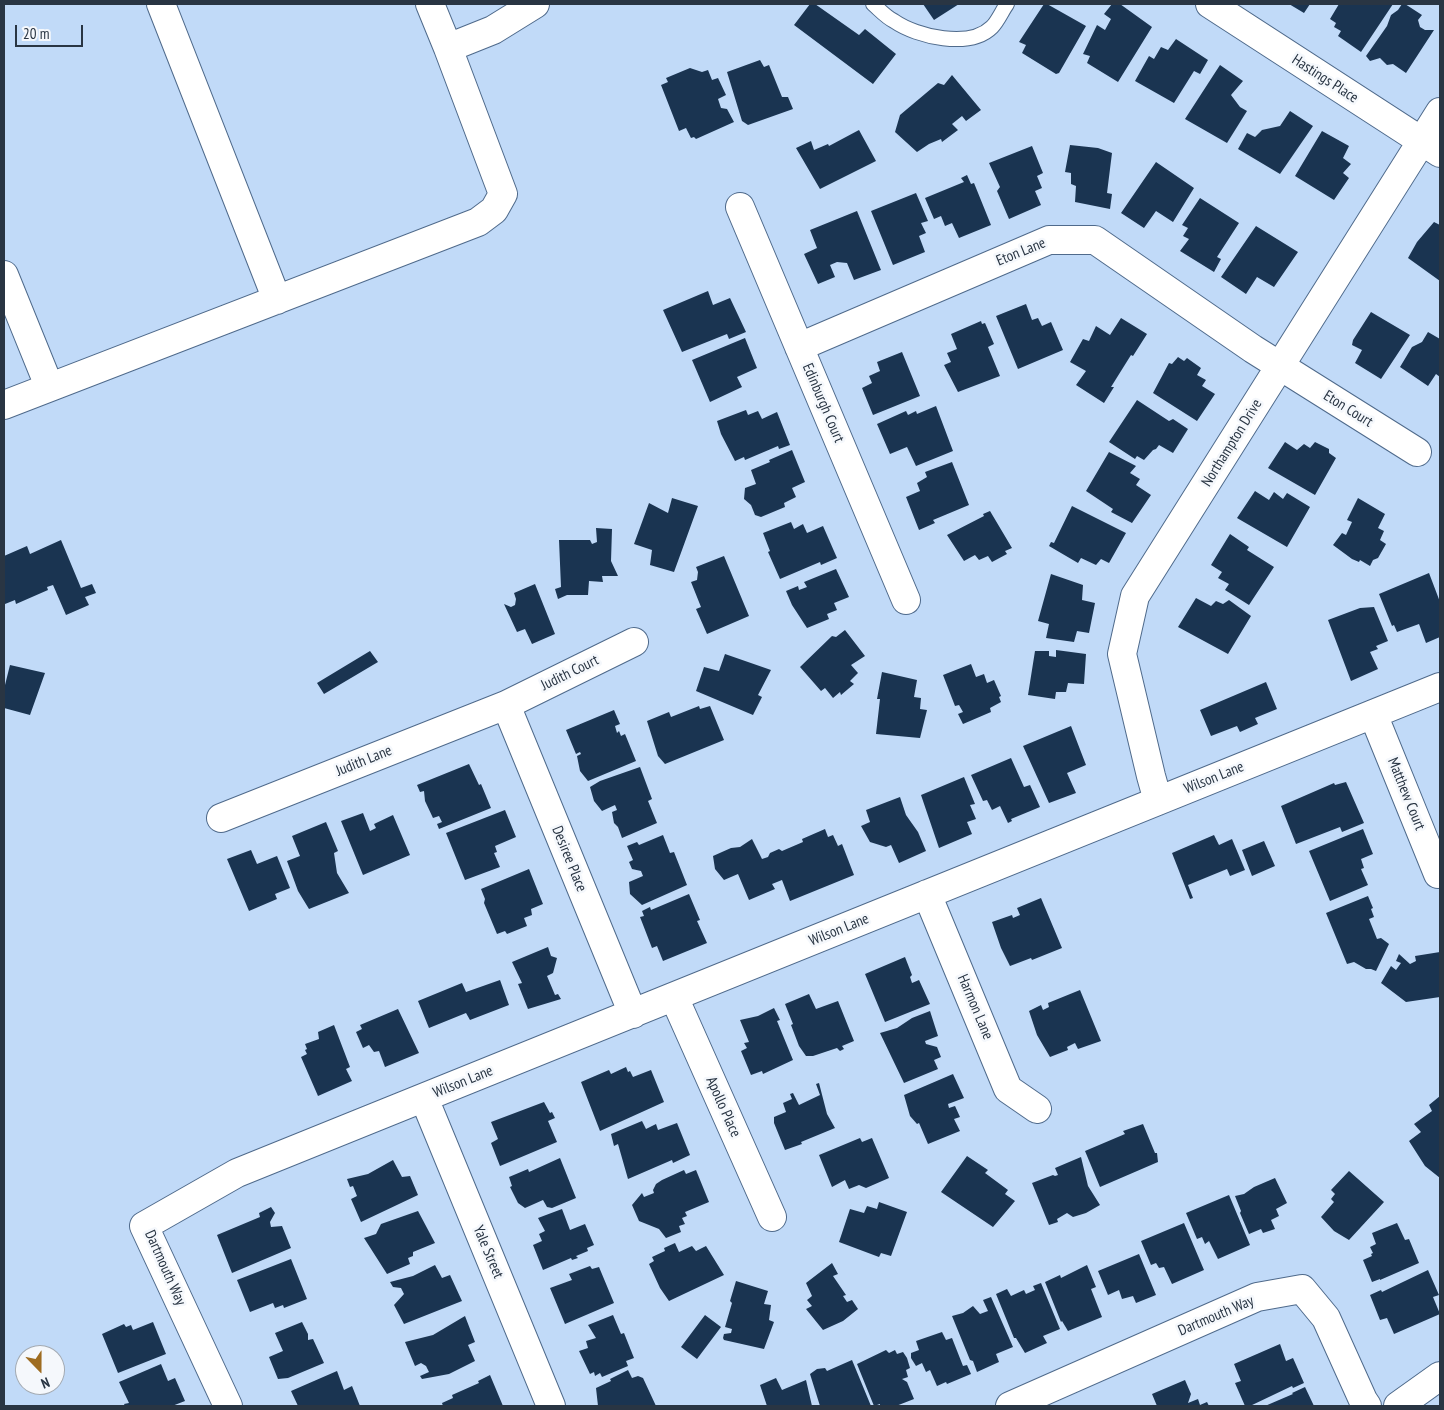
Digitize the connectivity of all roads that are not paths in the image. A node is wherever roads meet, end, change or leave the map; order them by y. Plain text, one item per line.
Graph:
1 (161, 4) edge
2 (430, 4) edge
3 (535, 4) edge
4 (873, 4) edge
5 (1006, 4) edge
6 (1210, 4) edge
7 (448, 48) junction
8 (1440, 112) edge
9 (1430, 147) edge
10 (740, 207) dead end
11 (4, 275) edge
12 (277, 300) junction
13 (799, 347) junction
14 (1280, 366) junction
15 (49, 386) junction
16 (4, 405) edge
17 (1417, 452) dead end
18 (906, 600) dead end
19 (634, 642) dead end
20 (1440, 687) edge
21 (506, 705) junction
22 (1373, 714) junction
23 (1158, 801) junction
24 (221, 818) dead end
25 (1438, 874) dead end
26 (927, 894) junction
27 (674, 997) junction
28 (633, 1014) junction
29 (424, 1098) junction
30 (1037, 1109) dead end
31 (237, 1173) joint
32 (772, 1217) dead end
33 (1440, 1376) edge
34 (228, 1406) edge
35 (551, 1406) edge
36 (1010, 1406) edge
37 (1368, 1406) edge
38 (1398, 1406) edge

1 - 12 street
2 - 7 street
3 - 7 street
4 - 5 lane
6 - 9 street, Hastings Place
7 - 12 street
8 - 9 street, Northampton Drive
9 - 14 street, Northampton Drive
10 - 13 street, Edinburgh Court
11 - 15 street
12 - 15 street
13 - 14 street, Eton Lane
13 - 18 street, Edinburgh Court
14 - 17 street, Eton Court
14 - 23 street, Northampton Drive
15 - 16 street
19 - 21 street, Judith Court
20 - 22 street, Wilson Lane
21 - 24 street, Judith Lane
21 - 28 street, Desiree Place
22 - 23 street, Wilson Lane
22 - 25 street, Matthew Court
23 - 26 street, Wilson Lane
26 - 27 street, Wilson Lane
26 - 30 street, Harmon Lane
27 - 28 street, Wilson Lane
27 - 32 street, Apollo Place
28 - 29 street, Wilson Lane
29 - 31 street, Wilson Lane
29 - 35 street, Yale Street
31 - 34 street, Dartmouth Way
33 - 38 street
36 - 37 street, Dartmouth Way

